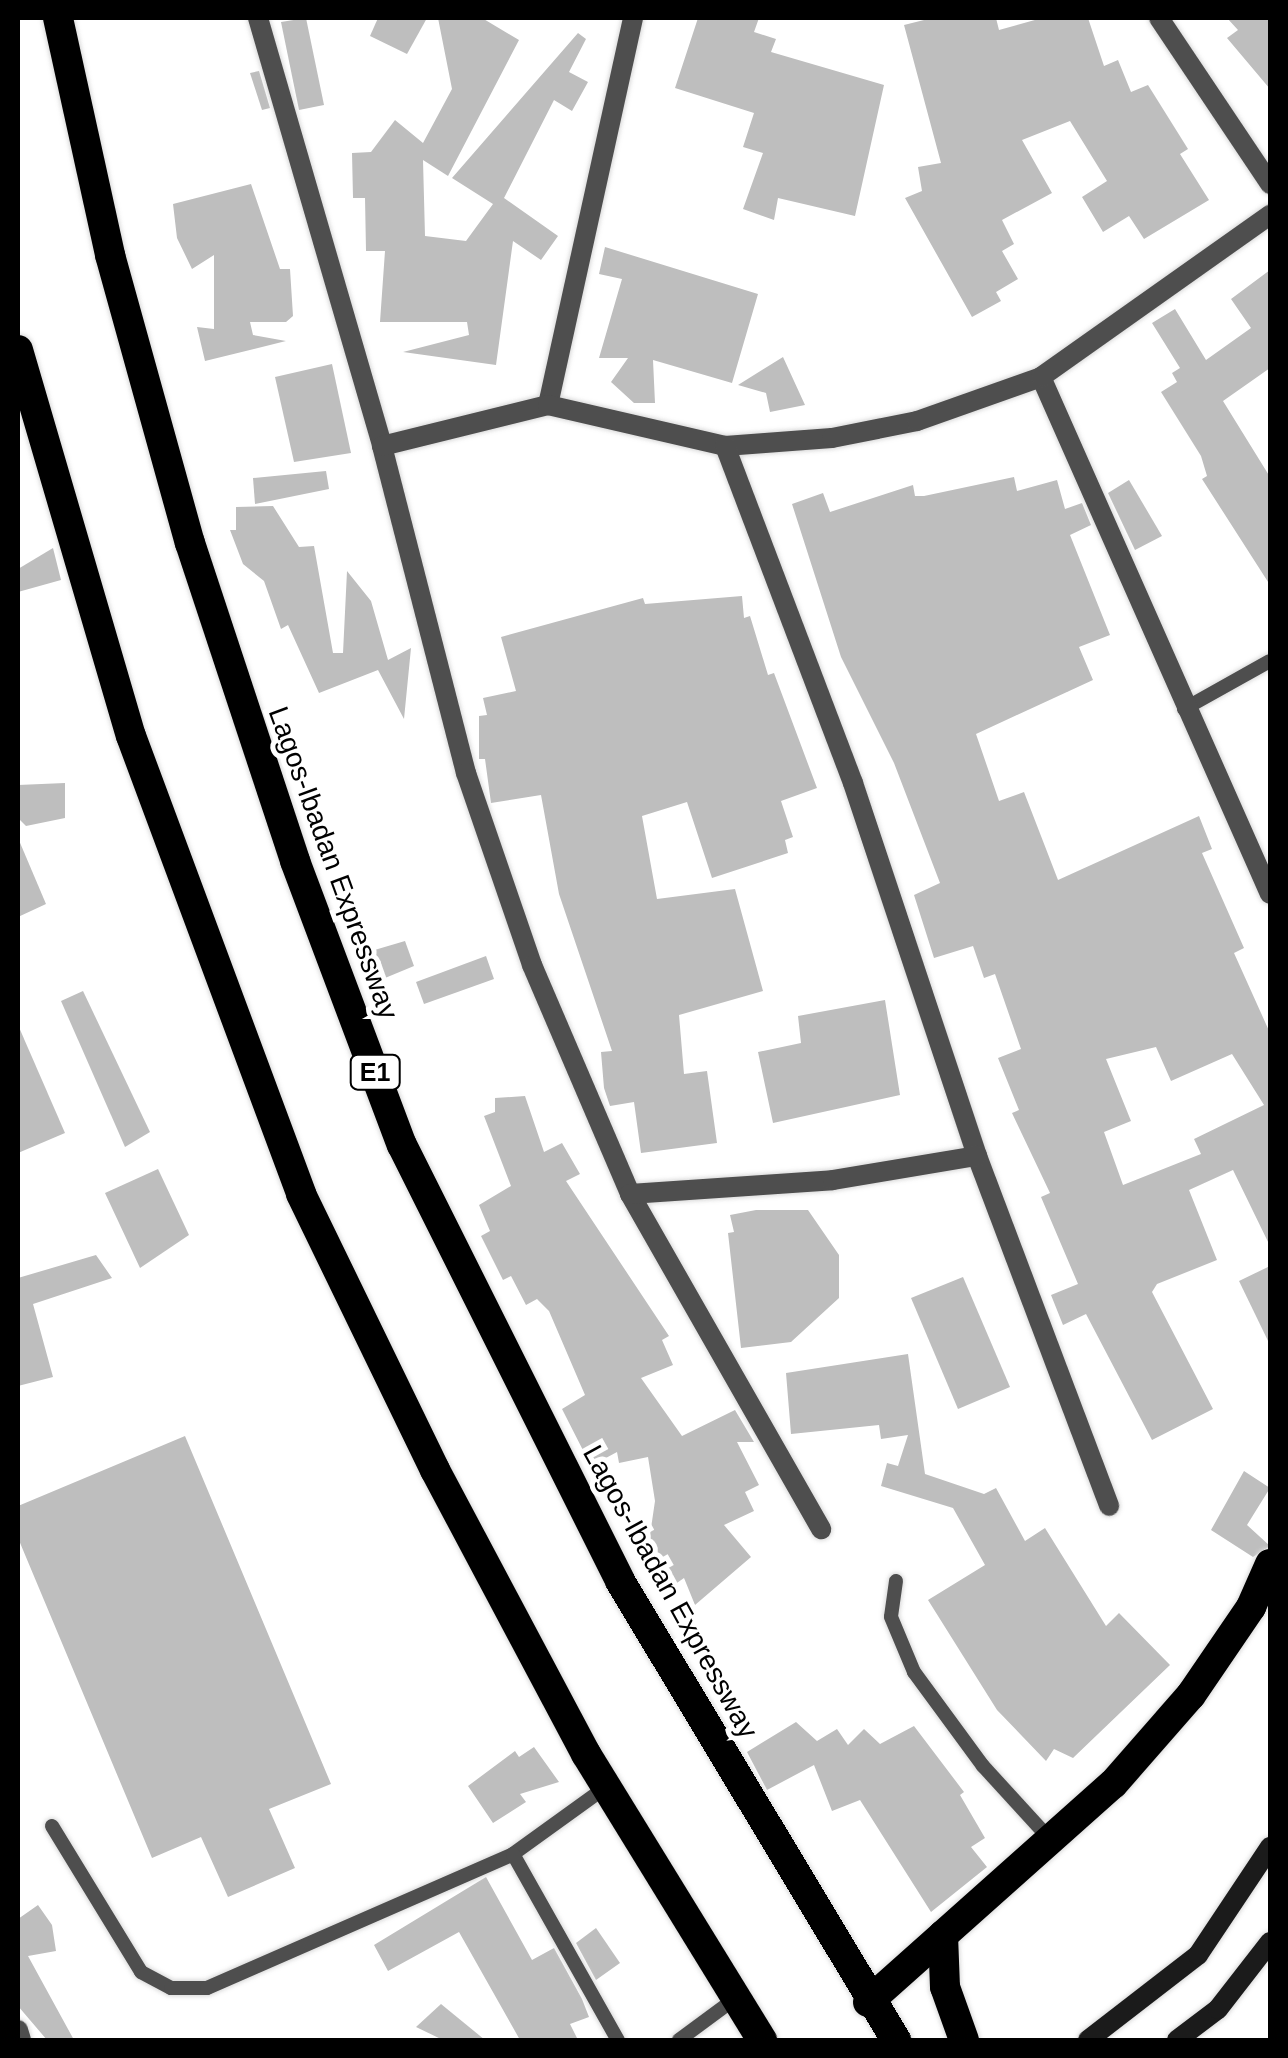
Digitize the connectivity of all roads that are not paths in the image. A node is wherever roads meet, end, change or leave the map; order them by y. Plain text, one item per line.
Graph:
1 (58, 18) edge
2 (258, 18) edge
3 (633, 18) edge
4 (1158, 18) edge
5 (1270, 184) edge
6 (1270, 215) edge
7 (18, 350) edge
8 (1041, 377) junction
9 (548, 405) junction
10 (382, 446) junction
11 (725, 446) junction
12 (1270, 661) edge
13 (1184, 709) junction
14 (1270, 894) edge
15 (977, 1156) junction
16 (630, 1194) junction
17 (1108, 1506) dead end
18 (821, 1529) dead end
19 (1270, 1564) edge
20 (896, 1582) dead end
21 (606, 1787) junction
22 (52, 1826) dead end
23 (1050, 1839) junction
24 (1270, 1847) edge
25 (512, 1854) junction
26 (943, 1935) junction
27 (1270, 1942) edge
28 (736, 1998) junction
29 (868, 2002) junction
30 (18, 2030) edge
31 (21, 2040) edge
32 (618, 2040) edge
33 (679, 2040) edge
34 (762, 2040) edge
35 (896, 2040) edge
36 (964, 2040) edge
37 (1088, 2040) edge
38 (1177, 2040) edge

1 - 29 highway, Lagos-Ibadan Expressway / E1
2 - 10 street
3 - 9 street
4 - 5 street
6 - 8 street
7 - 21 highway
8 - 11 street
8 - 13 street
9 - 10 street
9 - 11 street
10 - 16 street
11 - 15 street
12 - 13 lane
13 - 14 street
15 - 16 street
15 - 17 street
16 - 18 street
19 - 23 highway
20 - 23 lane
21 - 25 lane
21 - 28 highway
22 - 25 lane
23 - 26 highway
24 - 37 main road
25 - 32 lane
26 - 29 highway
26 - 36 highway
27 - 38 main road
28 - 33 lane
28 - 34 highway
29 - 35 highway, Lagos-Ibadan Expressway / E1
30 - 31 street

